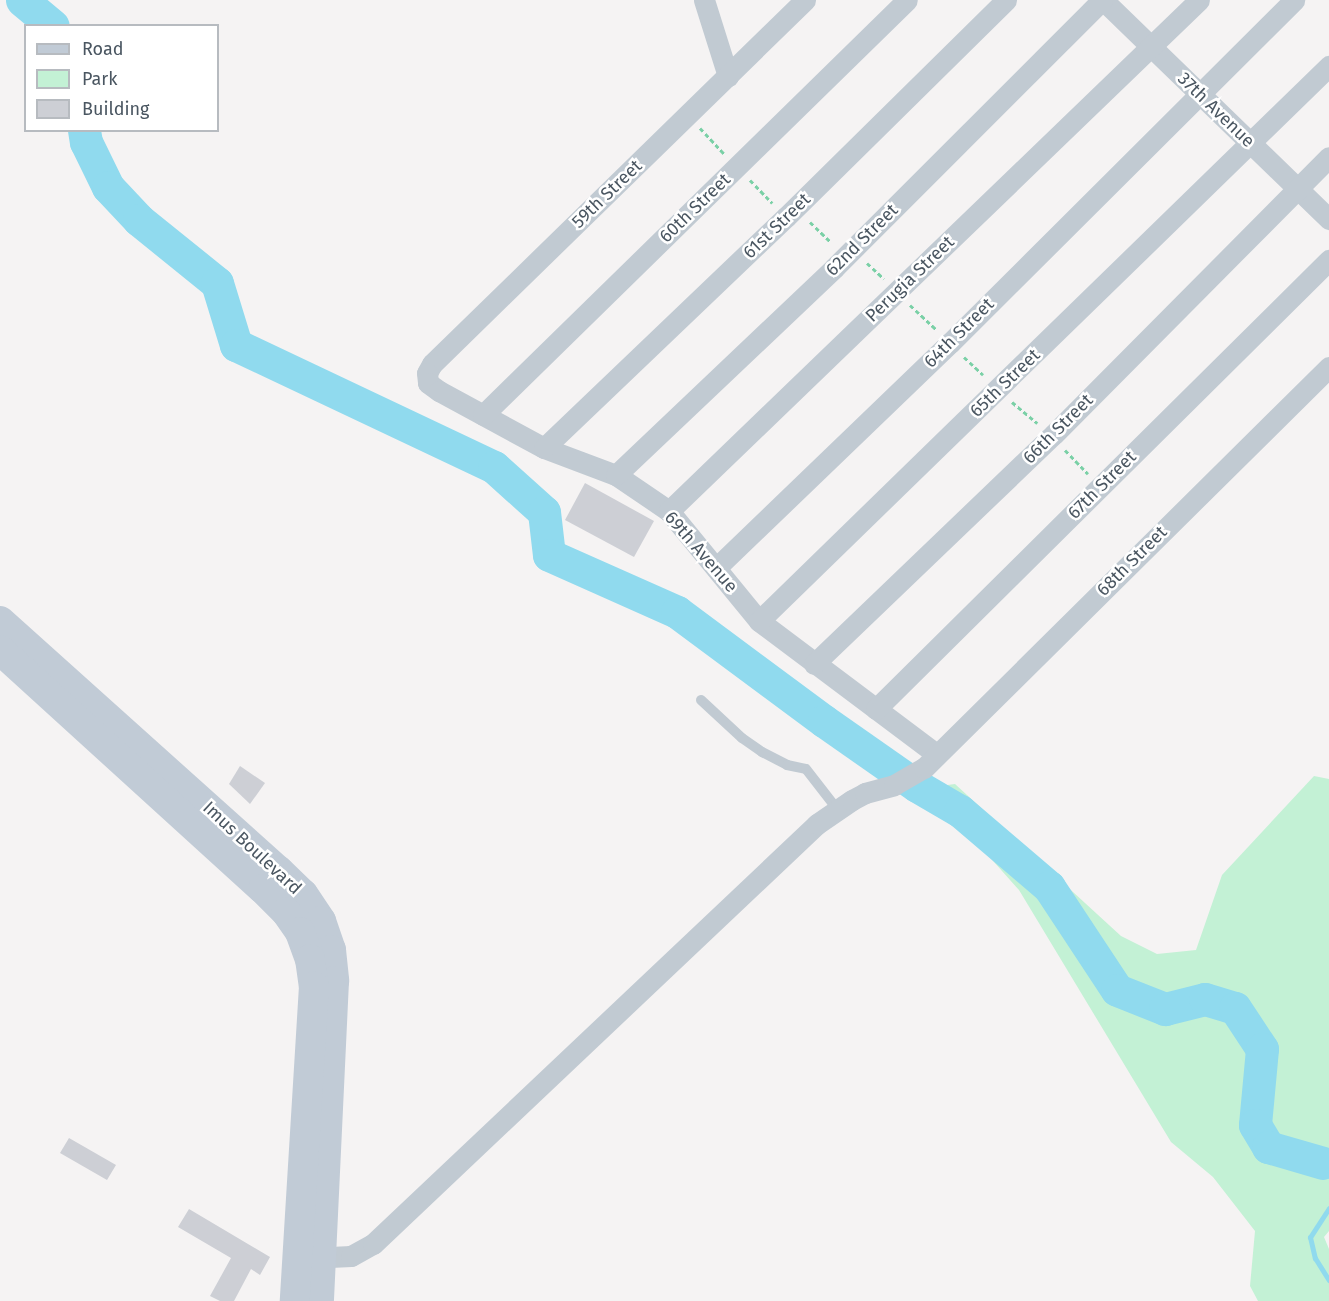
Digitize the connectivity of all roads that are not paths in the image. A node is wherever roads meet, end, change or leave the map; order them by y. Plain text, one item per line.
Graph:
1 (805, 0) edge
2 (907, 0) edge
3 (1006, 0) edge
4 (1102, 0) edge
5 (1198, 0) edge
6 (1294, 0) edge
7 (708, 2) edge
8 (1151, 47) junction
9 (1329, 66) edge
10 (728, 76) junction
11 (1198, 93) junction
12 (1248, 142) junction
13 (1329, 157) edge
14 (1297, 189) junction
15 (1329, 219) edge
16 (1329, 260) edge
17 (1329, 367) edge
18 (439, 391) joint
19 (483, 415) junction
20 (544, 448) junction
21 (616, 475) junction
22 (669, 511) junction
23 (716, 568) junction
24 (0, 621) edge
25 (759, 621) junction
26 (0, 650) edge
27 (814, 664) junction
28 (701, 700) dead end
29 (876, 709) junction
30 (936, 754) junction
31 (837, 809) junction
32 (310, 1258) junction
33 (295, 1301) edge
34 (319, 1301) edge

1 - 10 street, 59th Street
2 - 19 street, 60th Street
3 - 20 street, 61st Street
4 - 8 street, 37th Avenue
4 - 21 street, 62nd Street
5 - 8 street, Perugia Street
6 - 11 street, 64th Street
7 - 10 street
8 - 11 street, 37th Avenue
8 - 22 street, Perugia Street
9 - 12 street, 65th Street
10 - 18 street, 59th Street
11 - 12 street, 37th Avenue
11 - 23 street, 64th Street
12 - 14 street, 37th Avenue
12 - 25 street, 65th Street
13 - 14 street, 66th Street
14 - 15 street, 37th Avenue
14 - 27 street, 66th Street
16 - 29 street, 67th Street
17 - 30 street, 68th Street
18 - 19 street, 69th Avenue
19 - 20 street, 69th Avenue
20 - 21 street, 69th Avenue
21 - 22 street, 69th Avenue
22 - 23 street, 69th Avenue
23 - 25 street, 69th Avenue
24 - 32 main road, Imus Boulevard
25 - 27 street, 69th Avenue
26 - 32 main road, Imus Boulevard
27 - 29 street, 69th Avenue
28 - 31 lane
29 - 30 street, 69th Avenue
30 - 31 street, 68th Street
31 - 32 street
32 - 33 main road, Imus Boulevard
32 - 34 main road, Imus Boulevard

